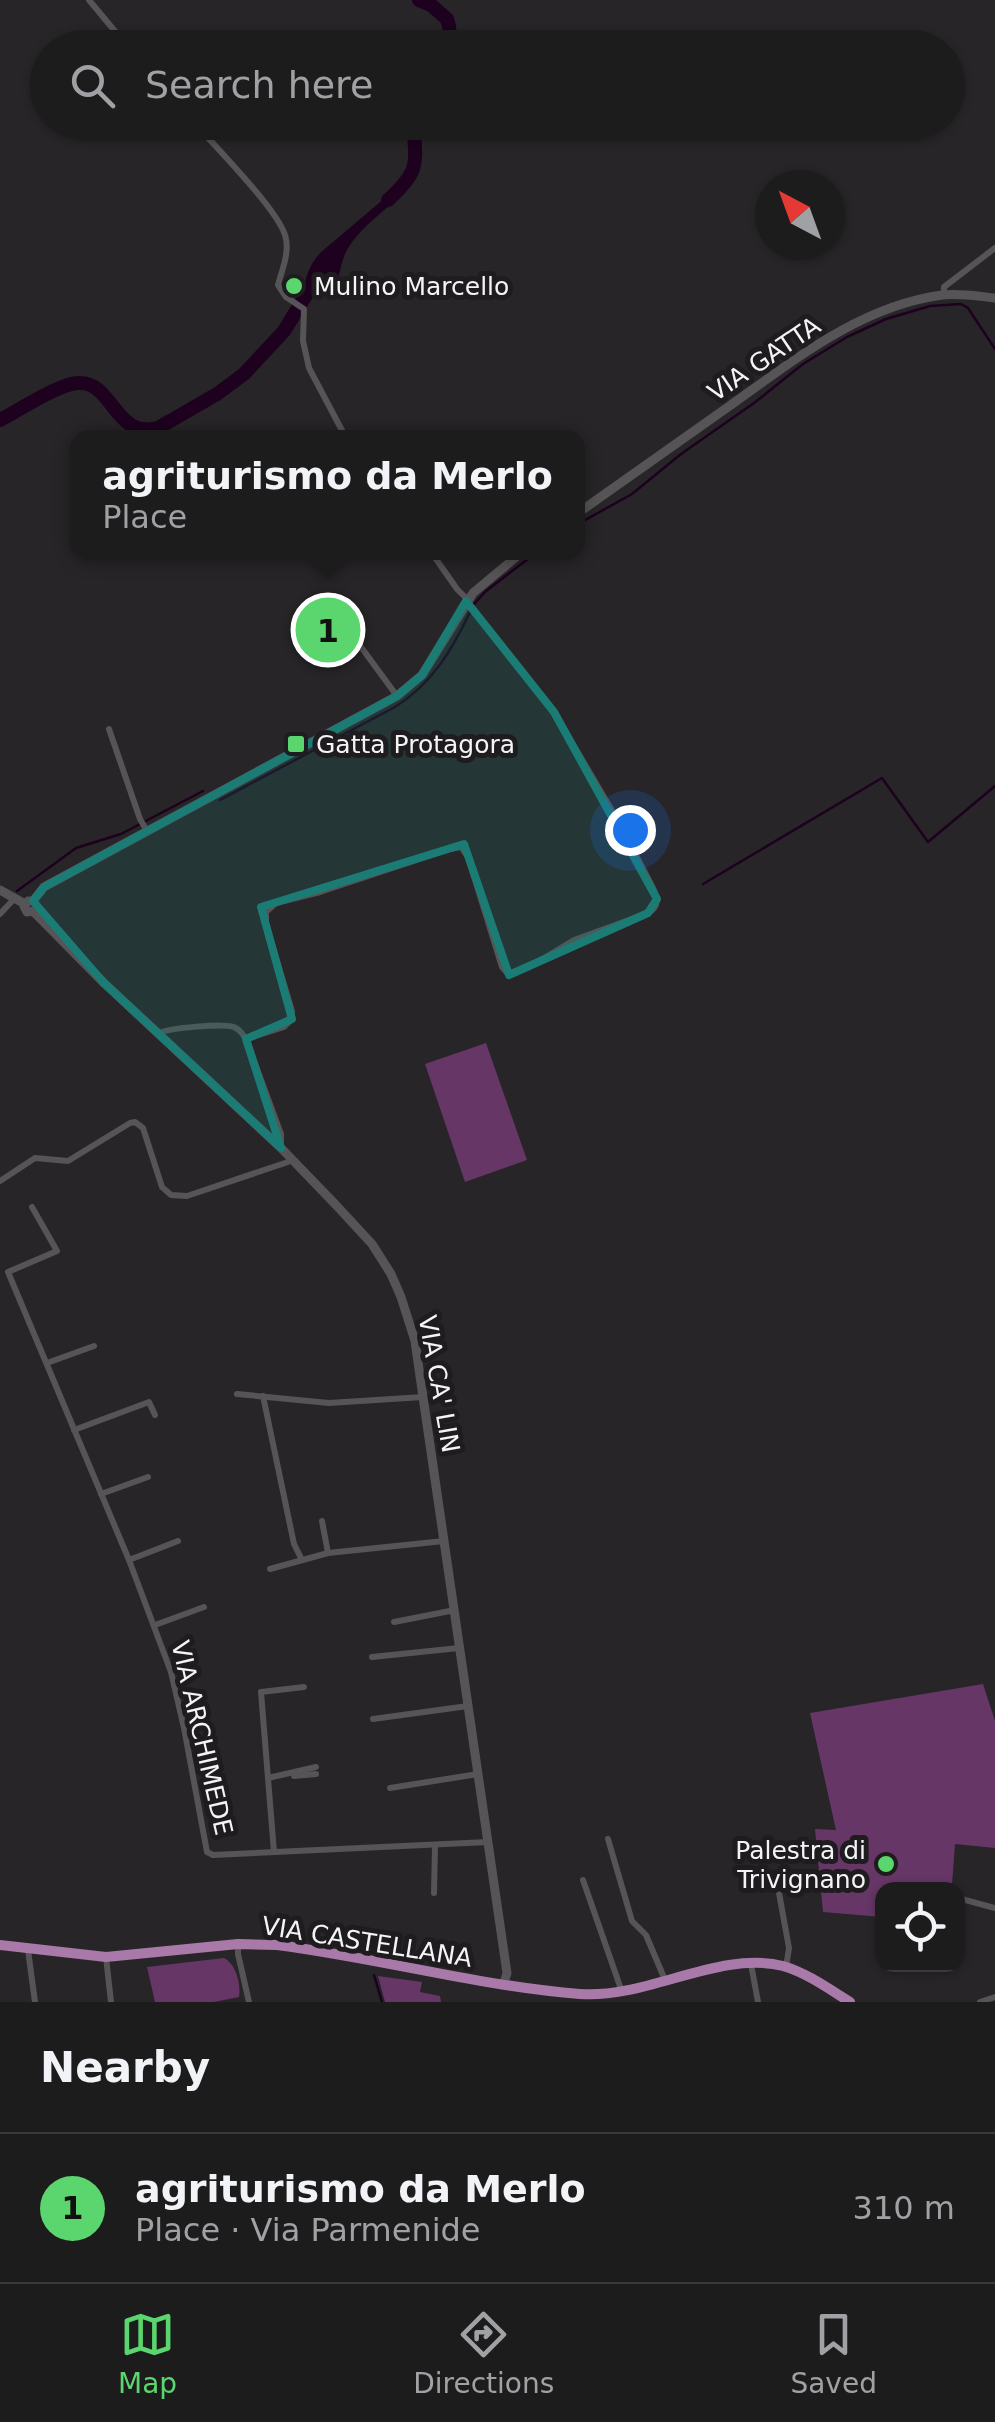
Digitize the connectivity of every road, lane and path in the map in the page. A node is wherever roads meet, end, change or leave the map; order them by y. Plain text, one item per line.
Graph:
1 (90, 0) edge
2 (114, 30) edge
3 (210, 140) edge
4 (995, 248) edge
5 (944, 295) junction
6 (995, 298) edge
7 (342, 430) edge
8 (585, 508) edge
9 (437, 560) edge
10 (511, 560) edge
11 (325, 598) dead end
12 (467, 600) junction
13 (397, 696) junction
14 (109, 729) dead end
15 (145, 826) junction
16 (0, 890) edge
17 (26, 904) junction
18 (0, 914) edge
19 (158, 1034) junction
20 (246, 1039) junction
21 (281, 1148) junction
22 (290, 1158) junction
23 (0, 1181) edge
24 (32, 1207) dead end
25 (94, 1346) dead end
26 (47, 1364) junction
27 (236, 1394) dead end
28 (263, 1396) junction
29 (423, 1398) junction
30 (155, 1416) dead end
31 (74, 1430) junction
32 (148, 1477) dead end
33 (101, 1494) junction
34 (322, 1521) dead end
35 (178, 1541) dead end
36 (444, 1541) junction
37 (328, 1553) junction
38 (128, 1560) junction
39 (302, 1560) junction
40 (270, 1569) dead end
41 (204, 1607) dead end
42 (455, 1610) junction
43 (394, 1622) dead end
44 (155, 1626) junction
45 (460, 1648) junction
46 (372, 1657) dead end
47 (304, 1687) dead end
48 (469, 1706) junction
49 (374, 1719) dead end
50 (316, 1770) dead end
51 (479, 1773) junction
52 (268, 1778) junction
53 (390, 1788) dead end
54 (608, 1840) dead end
55 (490, 1842) junction
56 (435, 1846) junction
57 (274, 1852) junction
58 (582, 1880) dead end
59 (434, 1893) dead end
60 (779, 1893) dead end
61 (965, 1900) edge
62 (995, 1908) edge
63 (238, 1944) junction
64 (0, 1945) edge
65 (28, 1950) junction
66 (106, 1957) junction
67 (751, 1963) junction
68 (786, 1967) junction
69 (665, 1982) junction
70 (504, 1984) junction
71 (622, 1992) junction
72 (995, 1997) edge
73 (594, 1998) edge
74 (35, 2002) edge
75 (112, 2002) edge
76 (249, 2002) edge
77 (758, 2002) edge
78 (850, 2002) edge
79 (980, 2002) edge

1 - 2 street
3 - 7 street
4 - 5 street
5 - 6 street, VIA GATTA
5 - 8 street, VIA GATTA
9 - 12 street
10 - 12 street
11 - 13 street
12 - 13 street
12 - 20 street
13 - 15 street
14 - 15 street
15 - 17 street
16 - 17 street, VIA CA' LIN
17 - 18 street
17 - 19 street, VIA CA' LIN
19 - 20 street
19 - 21 street, VIA CA' LIN
20 - 21 street, VIA CA' LIN
21 - 22 street, VIA CA' LIN
22 - 23 street
22 - 29 street, VIA CA' LIN
24 - 26 street, VIA ARCHIMEDE
25 - 26 street
26 - 31 street, VIA ARCHIMEDE
27 - 28 street
28 - 29 street
28 - 39 street
29 - 36 street, VIA CA' LIN
30 - 31 street
31 - 33 street, VIA ARCHIMEDE
32 - 33 street
33 - 38 street, VIA ARCHIMEDE
34 - 37 street
35 - 38 street
36 - 37 street
36 - 42 street, VIA CA' LIN
37 - 39 street
38 - 44 street, VIA ARCHIMEDE
39 - 40 street
41 - 44 street, VIA ARCHIMEDE
42 - 43 street
42 - 45 street, VIA CA' LIN
44 - 57 street, VIA ARCHIMEDE
45 - 46 street
45 - 48 street, VIA CA' LIN
47 - 52 street, VIA ARCHIMEDE
48 - 49 street
48 - 51 street, VIA CA' LIN
50 - 52 street
51 - 53 street
51 - 55 street, VIA CA' LIN
52 - 57 street, VIA ARCHIMEDE
54 - 69 street
55 - 56 street, VIA ARCHIMEDE
55 - 70 street, VIA CA' LIN
56 - 57 street, VIA ARCHIMEDE
56 - 59 street
58 - 71 street
60 - 68 street
61 - 62 street
63 - 66 main road, VIA CASTELLANA
63 - 70 main road, VIA CASTELLANA
63 - 76 street
64 - 65 main road, VIA CASTELLANA
65 - 66 main road, VIA CASTELLANA
65 - 74 street
66 - 75 street
67 - 68 main road, VIA CASTELLANA
67 - 69 main road, VIA CASTELLANA
67 - 77 street
68 - 78 main road, VIA CASTELLANA
69 - 71 main road, VIA CASTELLANA
70 - 73 main road, VIA CASTELLANA
71 - 73 main road, VIA CASTELLANA
72 - 79 street

